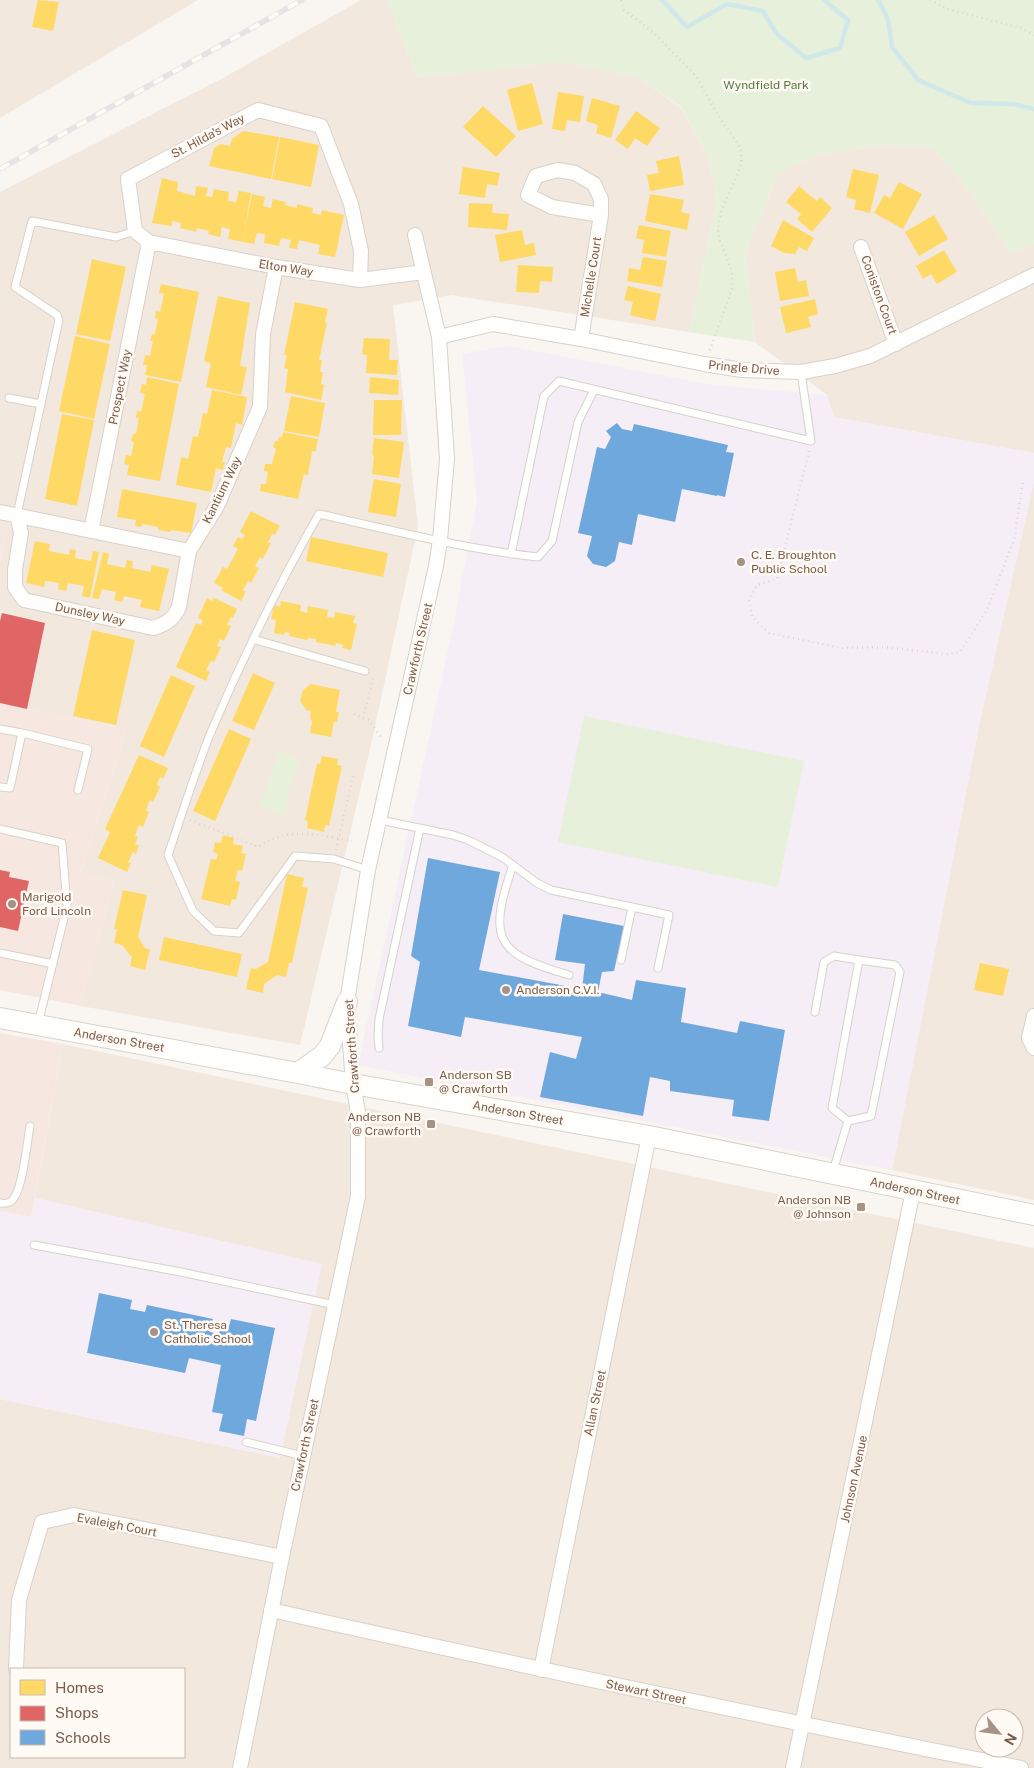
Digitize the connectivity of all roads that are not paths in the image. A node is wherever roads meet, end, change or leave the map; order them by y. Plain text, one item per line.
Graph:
1 (601, 215) junction
2 (135, 231) junction
3 (415, 235) dead end
4 (149, 242) junction
5 (861, 247) dead end
6 (276, 267) junction
7 (424, 272) junction
8 (1034, 275) edge
9 (360, 280) junction
10 (439, 337) junction
11 (581, 339) junction
12 (896, 344) junction
13 (801, 372) junction
14 (594, 390) junction
15 (9, 398) dead end
16 (41, 404) junction
17 (0, 512) edge
18 (17, 515) junction
19 (91, 531) junction
20 (440, 540) junction
21 (188, 551) junction
22 (511, 554) junction
23 (253, 639) junction
24 (365, 671) dead end
25 (0, 728) edge
26 (22, 733) junction
27 (0, 787) edge
28 (78, 790) dead end
29 (380, 820) junction
30 (420, 828) junction
31 (0, 829) edge
32 (513, 866) junction
33 (368, 870) junction
34 (632, 907) junction
35 (0, 953) edge
36 (621, 960) dead end
37 (859, 960) junction
38 (53, 964) junction
39 (658, 968) dead end
40 (569, 975) dead end
41 (347, 1002) junction
42 (814, 1012) dead end
43 (1034, 1016) edge
44 (0, 1018) edge
45 (38, 1025) junction
46 (379, 1048) dead end
47 (1034, 1048) edge
48 (298, 1073) junction
49 (353, 1084) junction
50 (848, 1121) junction
51 (30, 1126) dead end
52 (649, 1136) junction
53 (832, 1174) junction
54 (914, 1191) junction
55 (0, 1203) edge
56 (1034, 1215) edge
57 (34, 1245) dead end
58 (335, 1305) junction
59 (246, 1442) dead end
60 (303, 1456) junction
61 (282, 1557) junction
62 (271, 1610) junction
63 (16, 1668) edge
64 (541, 1670) junction
65 (802, 1725) junction
66 (240, 1768) edge
67 (793, 1768) edge
68 (1021, 1768) edge

1 - 1 street, Michelle Court
1 - 11 street, Michelle Court
2 - 4 street
2 - 9 street, St. Hilda's Way
2 - 16 lane
3 - 7 street, Crawforth Street
4 - 6 street, Elton Way
4 - 19 street, Prospect Way
5 - 12 street, Coniston Court
6 - 9 street, Elton Way
6 - 21 street, Kantium Way
7 - 9 street, Elton Way
7 - 10 street, Crawforth Street
8 - 12 street, Pringle Drive
10 - 11 street, Pringle Drive
10 - 20 street, Crawforth Street
11 - 13 street, Pringle Drive
12 - 13 street, Pringle Drive
13 - 14 lane
14 - 22 lane
14 - 22 lane
15 - 16 lane
16 - 18 lane
17 - 18 street
18 - 19 street
18 - 21 street, Dunsley Way
19 - 21 street
20 - 22 lane
20 - 23 lane
20 - 29 street, Crawforth Street
23 - 24 lane
23 - 33 lane
25 - 26 lane
26 - 27 lane
26 - 28 lane
29 - 30 lane
29 - 33 street, Crawforth Street
30 - 32 lane
30 - 46 lane
31 - 38 lane
32 - 34 lane
32 - 40 lane
33 - 41 street, Crawforth Street
34 - 36 lane
34 - 39 lane
35 - 38 lane
37 - 42 lane
37 - 50 lane
37 - 50 lane
38 - 45 lane
41 - 48 main road
41 - 49 street, Crawforth Street
43 - 47 street
44 - 45 main road, Anderson Street
45 - 48 main road, Anderson Street
48 - 49 main road, Anderson Street
49 - 52 main road, Anderson Street
49 - 58 street, Crawforth Street
50 - 53 lane
51 - 55 lane
52 - 53 main road, Anderson Street
52 - 64 street, Allan Street
53 - 54 main road, Anderson Street
54 - 56 main road, Anderson Street
54 - 65 street, Johnson Avenue
57 - 58 lane
58 - 60 street, Crawforth Street
59 - 60 lane
60 - 61 street, Crawforth Street
61 - 62 street, Crawforth Street
61 - 63 street, Evaleigh Court
62 - 64 street, Stewart Street
62 - 66 street, Crawforth Street
64 - 65 street, Stewart Street
65 - 67 street, Johnson Avenue
65 - 68 street, Stewart Street

